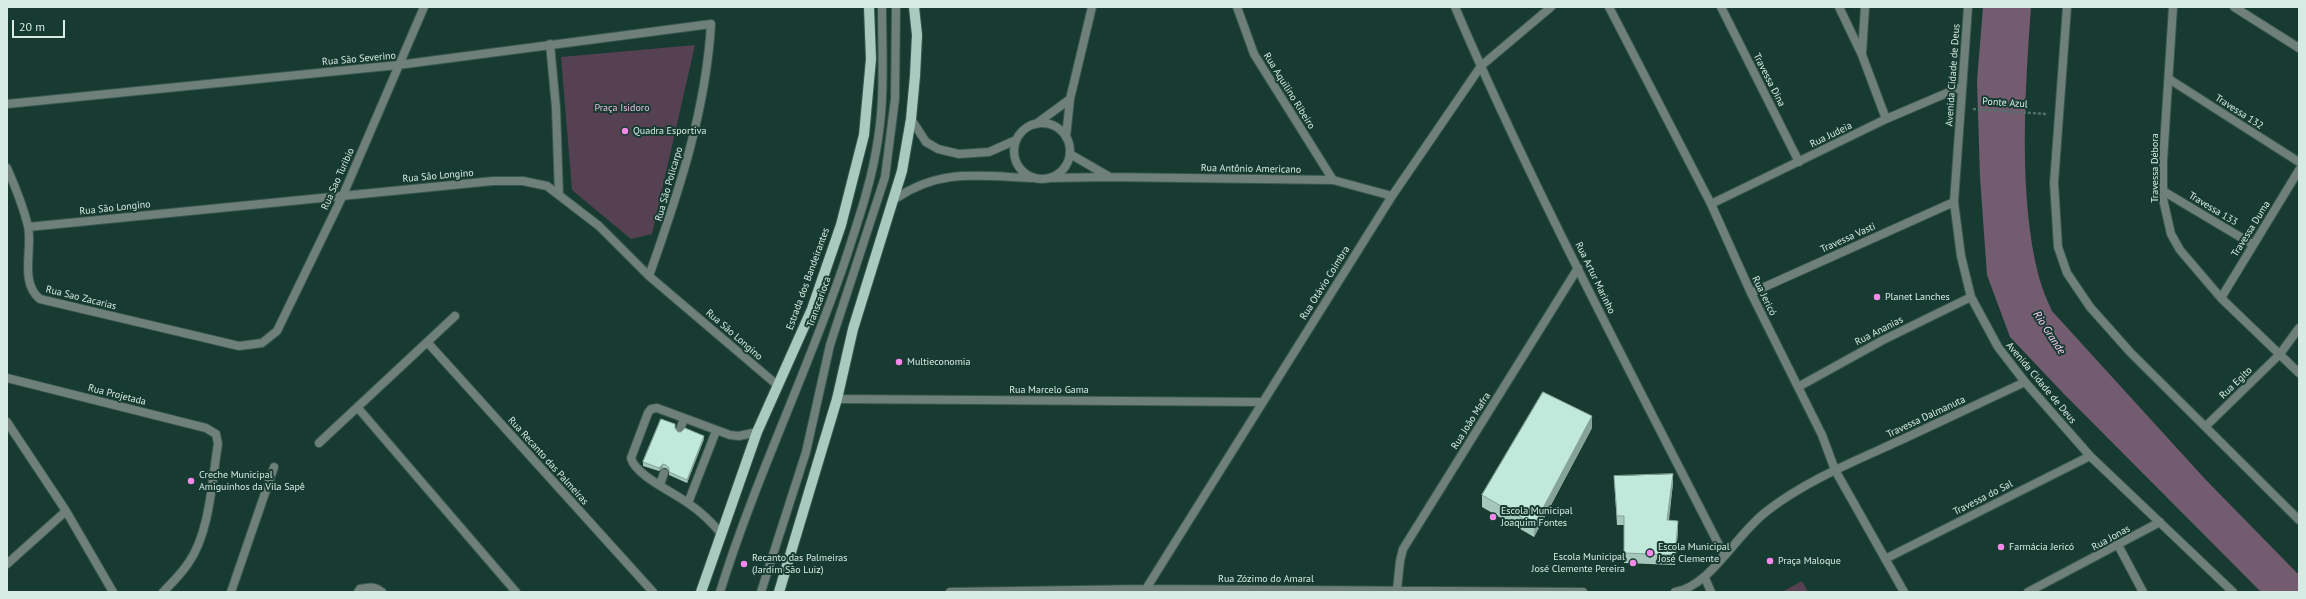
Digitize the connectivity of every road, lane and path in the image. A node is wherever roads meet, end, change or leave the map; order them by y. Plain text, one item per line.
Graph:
1 (424, 7) edge
2 (869, 7) edge
3 (882, 7) edge
4 (896, 7) edge
5 (914, 7) edge
6 (1092, 7) edge
7 (1237, 7) edge
8 (1455, 7) edge
9 (1551, 7) edge
10 (1609, 7) edge
11 (1721, 7) edge
12 (1839, 7) edge
13 (1865, 7) edge
14 (1968, 7) edge
15 (2067, 7) edge
16 (2173, 7) edge
17 (2234, 7) edge
18 (711, 24) joint
19 (550, 44) junction
20 (2299, 48) edge
21 (1862, 55) junction
22 (398, 65) junction
23 (1481, 66) junction
24 (2169, 79) junction
25 (1961, 87) junction
26 (1070, 99) junction
27 (7, 104) edge
28 (1975, 110) dead end
29 (2034, 113) dead end
30 (911, 119) junction
31 (1886, 119) junction
32 (1036, 124) junction
33 (1066, 137) junction
34 (1016, 140) junction
35 (1070, 154) junction
36 (1799, 162) junction
37 (2299, 162) edge
38 (7, 168) edge
39 (2299, 170) edge
40 (1109, 177) junction
41 (1032, 178) junction
42 (1050, 178) junction
43 (1333, 180) junction
44 (2163, 191) junction
45 (343, 195) junction
46 (559, 195) junction
47 (1392, 196) junction
48 (895, 199) junction
49 (1954, 202) junction
50 (1711, 204) junction
51 (28, 227) junction
52 (2252, 244) junction
53 (1578, 268) junction
54 (649, 276) junction
55 (1751, 293) junction
56 (1971, 297) junction
57 (2221, 298) junction
58 (455, 316) dead end
59 (2299, 328) edge
60 (428, 343) junction
61 (253, 346) joint
62 (2280, 354) junction
63 (2299, 373) edge
64 (7, 378) edge
65 (2025, 382) junction
66 (776, 384) junction
67 (1798, 387) junction
68 (837, 399) junction
69 (1262, 402) junction
70 (358, 408) junction
71 (684, 418) junction
72 (7, 422) edge
73 (2206, 426) junction
74 (680, 430) edge
75 (716, 430) junction
76 (757, 432) junction
77 (319, 443) dead end
78 (2090, 456) junction
79 (274, 467) dead end
80 (1835, 470) junction
81 (664, 473) dead end
82 (660, 485) junction
83 (688, 503) junction
84 (66, 512) junction
85 (2299, 520) edge
86 (2160, 522) junction
87 (722, 535) junction
88 (2118, 545) junction
89 (1724, 555) junction
90 (1885, 559) junction
91 (7, 564) edge
92 (1705, 578) junction
93 (1144, 590) edge
94 (1397, 590) junction
95 (113, 592) edge
96 (163, 592) edge
97 (230, 592) edge
98 (358, 592) edge
99 (382, 592) edge
100 (516, 592) edge
101 (653, 592) edge
102 (702, 592) edge
103 (720, 592) edge
104 (761, 592) edge
105 (779, 592) edge
106 (950, 592) edge
107 (1583, 592) edge
108 (1675, 592) edge
109 (1711, 592) edge
110 (1904, 592) edge
111 (2028, 592) edge
112 (2142, 592) edge
113 (2233, 592) edge

1 - 22 street, Rua Sao Turibio
2 - 66 main road, Estrada dos Bandeirantes
3 - 103 street, Transcarioca
4 - 104 street
5 - 30 main road
6 - 26 street
7 - 43 street, Rua Aquilino Ribeiro
8 - 23 street, Rua Artur Marinho
9 - 23 street, Rua Otávio Coimbra
10 - 50 street, Rua Jericó
11 - 36 street, Travessa Dina
12 - 21 street
13 - 21 street
14 - 25 street, Avenida Cidade de Deus
15 - 73 street
16 - 24 street, Travessa Débora
17 - 20 street
18 - 19 street, Rua São Severino
18 - 54 street, Rua São Policarpo
19 - 22 street, Rua São Severino
19 - 46 street
21 - 31 street
22 - 27 street, Rua São Severino
22 - 45 street, Rua Sao Turibio
23 - 47 street, Rua Otávio Coimbra
23 - 53 street, Rua Artur Marinho
24 - 37 street, Travessa 132
24 - 44 street, Travessa Débora
25 - 31 street, Rua Judeia
25 - 49 street, Avenida Cidade de Deus
26 - 32 street
26 - 33 street
28 - 29 path, Ponte Azul
30 - 34 street
30 - 48 main road
31 - 36 street, Rua Judeia
32 - 33 street
32 - 34 street
33 - 35 street
34 - 41 street
35 - 40 street, Rua Antônio Americano
35 - 42 street
36 - 50 street, Rua Judeia
38 - 51 street, Rua Sao Zacarias
39 - 52 street, Travessa Duma
40 - 42 street, Rua Antônio Americano
40 - 43 street, Rua Antônio Americano
41 - 42 street
41 - 48 street
43 - 47 street, Rua Antônio Americano
44 - 52 street, Travessa 133
44 - 57 street, Travessa Débora
45 - 46 street, Rua São Longino
45 - 51 street, Rua São Longino
45 - 61 street, Rua Sao Turibio
46 - 54 street, Rua São Longino
47 - 69 street, Rua Otávio Coimbra
48 - 68 main road
49 - 55 street, Travessa Vasti
49 - 56 street, Avenida Cidade de Deus
50 - 55 street, Rua Jericó
51 - 61 street, Rua Sao Zacarias
52 - 57 street, Travessa Duma
53 - 89 street, Rua Artur Marinho
53 - 94 street, Rua João Mafra
54 - 66 street, Rua São Longino
55 - 67 street, Rua Jericó
56 - 65 street, Avenida Cidade de Deus
56 - 67 street, Rua Ananias
57 - 62 street, Travessa Débora
58 - 60 street
59 - 62 street, Rua Egito
60 - 70 street
60 - 101 street, Rua Recanto das Palmeiras
62 - 63 street, Travessa Débora
62 - 73 street, Rua Egito
64 - 96 street, Rua Projetada
65 - 78 street, Avenida Cidade de Deus
65 - 80 street, Travessa Dalmanuta
66 - 76 main road, Estrada dos Bandeirantes
67 - 80 street, Rua Jericó
68 - 69 street, Rua Marcelo Gama
68 - 105 main road
69 - 93 street, Rua Otávio Coimbra
70 - 77 street
70 - 100 street
71 - 74 street
71 - 75 street
71 - 82 street
72 - 84 street
73 - 85 street
75 - 76 street
75 - 83 street
76 - 87 main road, Estrada dos Bandeirantes
78 - 86 street, Avenida Cidade de Deus
78 - 90 street, Travessa do Sal
79 - 97 street
80 - 89 street
80 - 90 street, Rua Jericó
81 - 82 street
82 - 83 street
83 - 87 street
84 - 91 street
84 - 95 street
86 - 88 street, Rua Jonas
86 - 113 street, Avenida Cidade de Deus
87 - 102 main road, Estrada dos Bandeirantes
88 - 111 street, Rua Jonas
88 - 112 street
89 - 92 street
90 - 110 street, Rua Jericó
92 - 108 street
92 - 109 street
93 - 94 street, Rua Zózimo do Amaral
93 - 106 street, Rua Zózimo do Amaral
94 - 107 street, Rua Zózimo do Amaral
98 - 99 street

